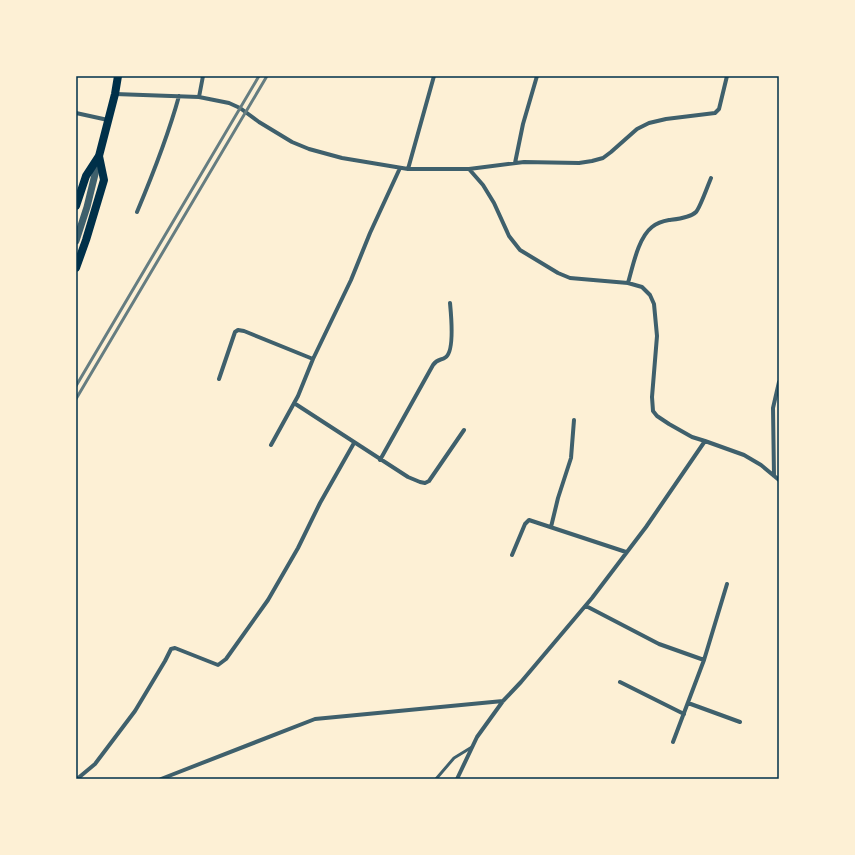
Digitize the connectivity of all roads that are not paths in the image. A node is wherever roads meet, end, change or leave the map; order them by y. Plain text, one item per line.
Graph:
1 (118, 76) edge
2 (203, 76) edge
3 (434, 76) edge
4 (537, 76) edge
5 (727, 76) edge
6 (115, 94) junction
7 (179, 96) junction
8 (199, 97) junction
9 (76, 113) edge
10 (108, 120) junction
11 (99, 156) junction
12 (514, 163) junction
13 (400, 168) junction
14 (408, 169) junction
15 (469, 169) junction
16 (711, 178) dead end
17 (76, 206) edge
18 (137, 212) dead end
19 (76, 241) edge
20 (76, 268) edge
21 (628, 283) junction
22 (450, 303) dead end
23 (313, 359) junction
24 (219, 379) dead end
25 (779, 382) edge
26 (294, 403) junction
27 (574, 420) dead end
28 (464, 430) dead end
29 (705, 441) junction
30 (354, 443) junction
31 (271, 445) dead end
32 (380, 460) junction
33 (774, 476) junction
34 (779, 480) edge
35 (551, 527) junction
36 (626, 552) junction
37 (512, 555) dead end
38 (727, 584) dead end
39 (586, 606) junction
40 (704, 660) junction
41 (620, 682) dead end
42 (503, 701) junction
43 (688, 702) junction
44 (684, 714) junction
45 (740, 722) dead end
46 (674, 742) dead end
47 (472, 747) junction
48 (77, 779) edge
49 (161, 779) edge
50 (436, 779) edge
51 (456, 779) edge

1 - 6 main road
2 - 8 street
3 - 14 street
4 - 12 street
5 - 12 street
6 - 7 street
6 - 10 main road
7 - 8 street
7 - 18 street
8 - 13 street
9 - 10 street
10 - 11 main road
11 - 17 main road
11 - 19 street
11 - 20 main road
12 - 15 street
13 - 14 street
13 - 23 street
14 - 15 street
15 - 21 street
16 - 21 street
21 - 29 street
22 - 32 street
23 - 24 street
23 - 26 street
25 - 33 street
26 - 30 street
26 - 31 street
27 - 35 street
28 - 32 street
29 - 33 street
29 - 36 street
30 - 32 street
30 - 48 street
33 - 34 street
35 - 36 street
35 - 37 street
36 - 39 street
38 - 40 street
39 - 40 street
39 - 42 street
40 - 43 street
41 - 44 street
42 - 47 street
42 - 49 street
43 - 44 street
43 - 45 street
44 - 46 street
47 - 50 lane
47 - 51 street

